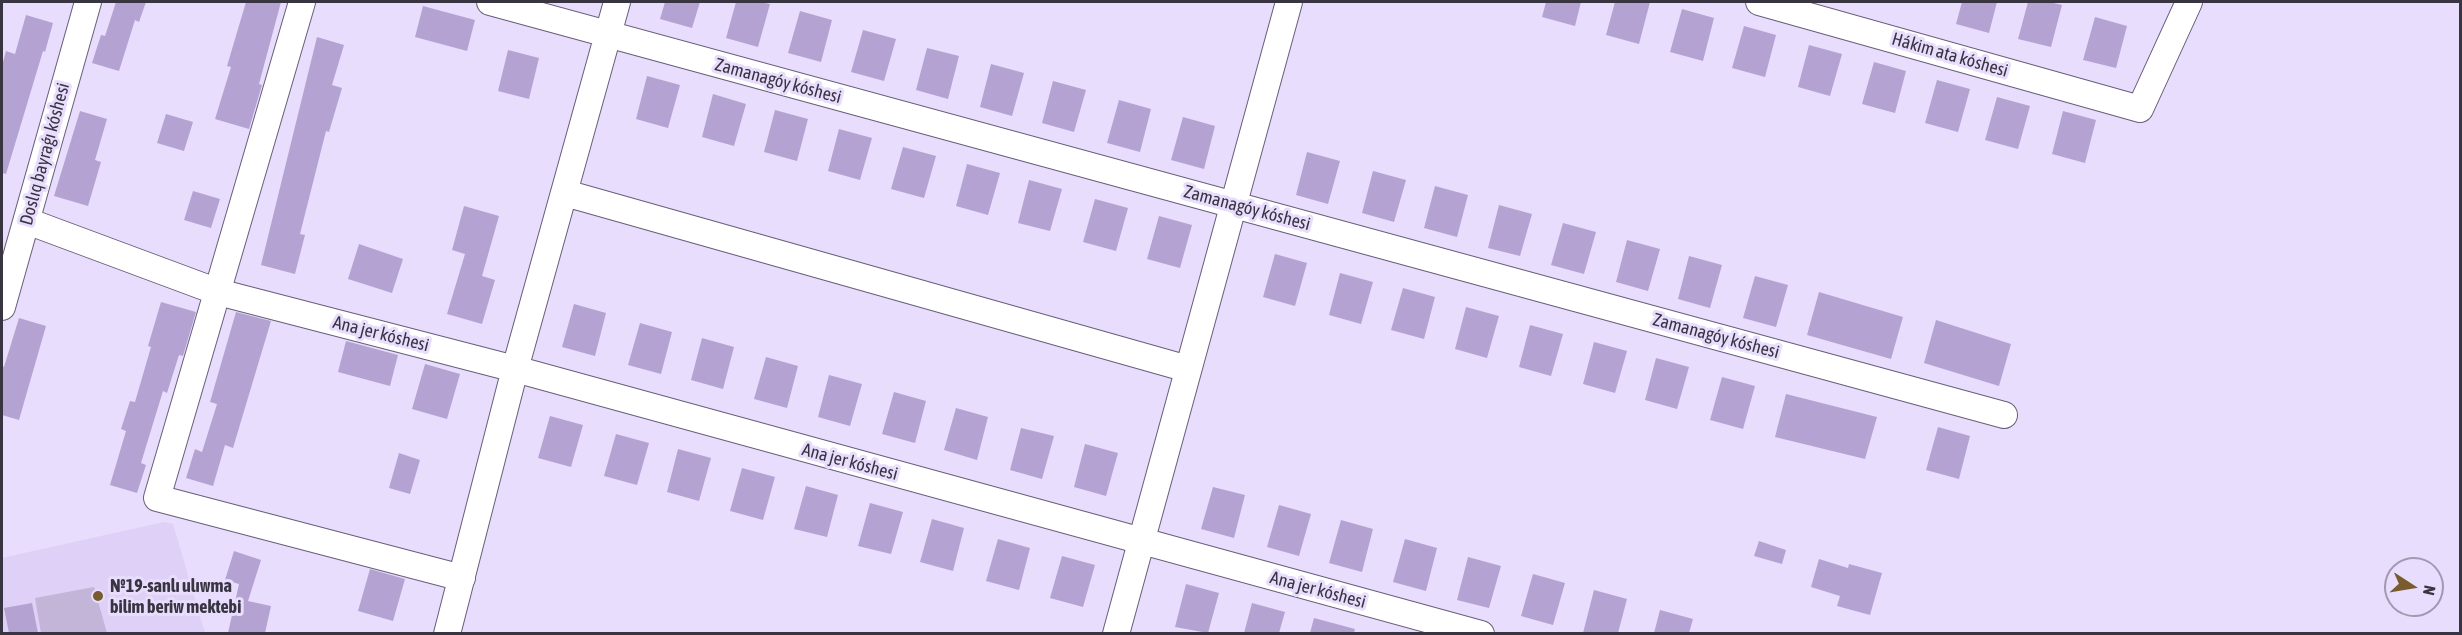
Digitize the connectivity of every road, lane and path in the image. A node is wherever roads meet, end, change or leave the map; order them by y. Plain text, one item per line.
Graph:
1 (88, 2) edge
2 (302, 2) edge
3 (490, 2) edge
4 (617, 2) edge
5 (1289, 2) edge
6 (1759, 2) edge
7 (2189, 2) edge
8 (608, 35) junction
9 (565, 193) junction
10 (1234, 204) junction
11 (27, 221) junction
12 (218, 292) junction
13 (2, 307) edge
14 (515, 369) junction
15 (1188, 369) junction
16 (2004, 416) dead end
17 (1141, 542) junction
18 (462, 578) junction
19 (447, 633) edge
20 (1116, 633) edge
21 (1481, 633) edge

1 - 11 street, Doslıq bayraǵı kóshesi
2 - 12 street
3 - 8 street, Zamanagóy kóshesi
4 - 8 street
5 - 10 street
6 - 7 street, Hákim ata kóshesi
8 - 9 street
8 - 10 street, Zamanagóy kóshesi
9 - 14 street
9 - 15 street
10 - 15 street
10 - 16 street, Zamanagóy kóshesi
11 - 12 street, Ana jer kóshesi
11 - 13 street, Doslıq bayraǵı kóshesi
12 - 14 street, Ana jer kóshesi
12 - 18 street
14 - 17 street, Ana jer kóshesi
14 - 18 street
15 - 17 street
17 - 20 street
17 - 21 street, Ana jer kóshesi
18 - 19 street

